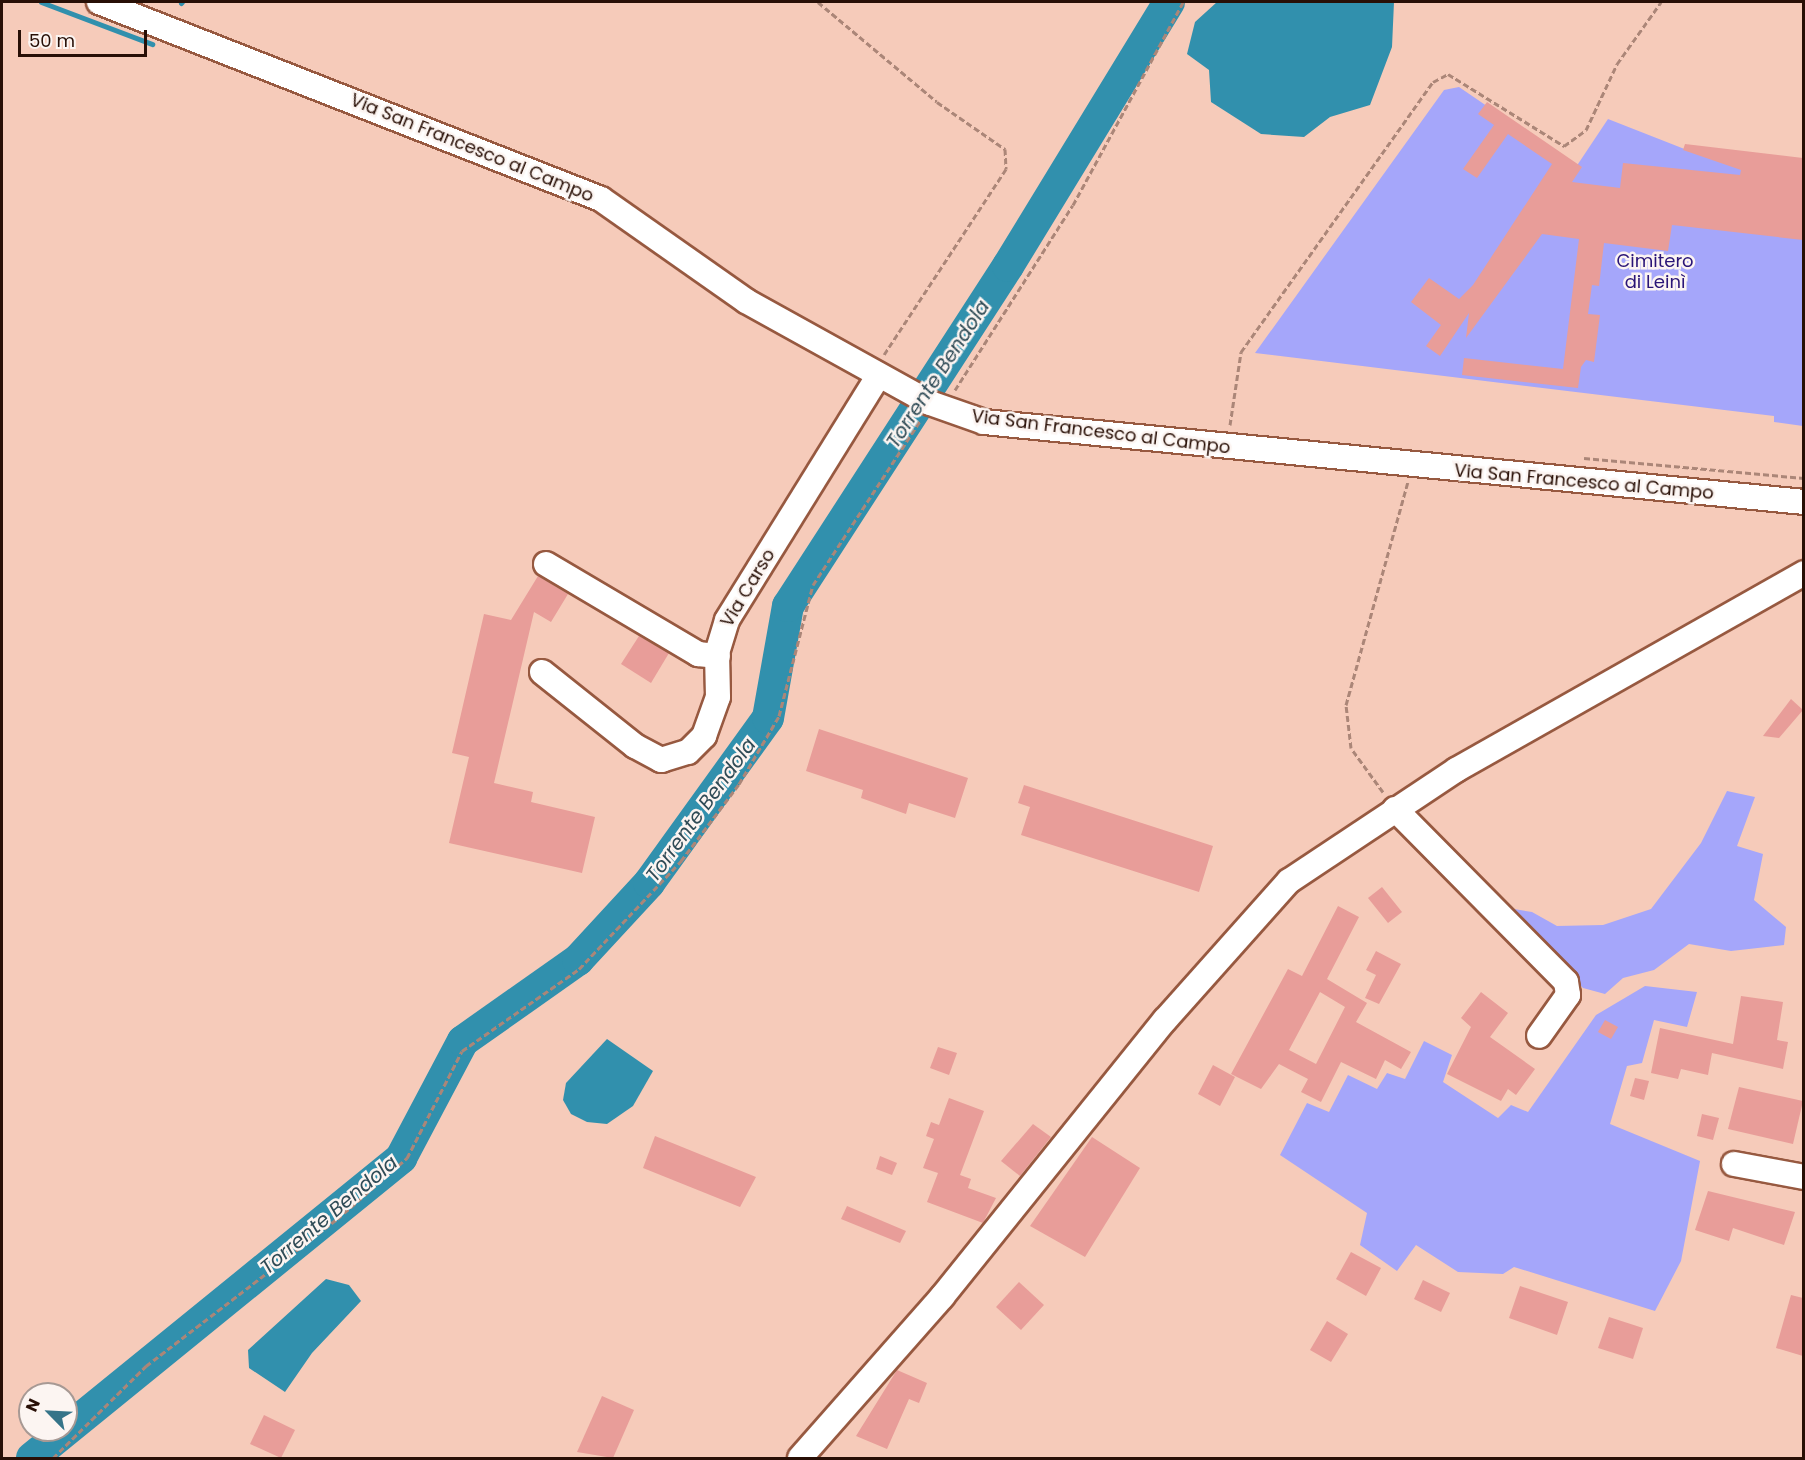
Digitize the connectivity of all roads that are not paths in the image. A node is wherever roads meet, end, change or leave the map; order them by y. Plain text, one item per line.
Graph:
1 (99, 2) edge
2 (877, 374) junction
3 (1803, 502) edge
4 (546, 564) dead end
5 (1803, 573) edge
6 (718, 657) junction
7 (542, 672) dead end
8 (1395, 809) junction
9 (1539, 1036) dead end
10 (1734, 1164) dead end
11 (1803, 1178) edge
12 (800, 1458) edge

1 - 2 street, Via San Francesco al Campo
2 - 3 street, Via San Francesco al Campo
2 - 6 street, Via Carso
4 - 6 street
5 - 8 street
6 - 7 street, Via Carso
8 - 9 street
8 - 12 street
10 - 11 street

